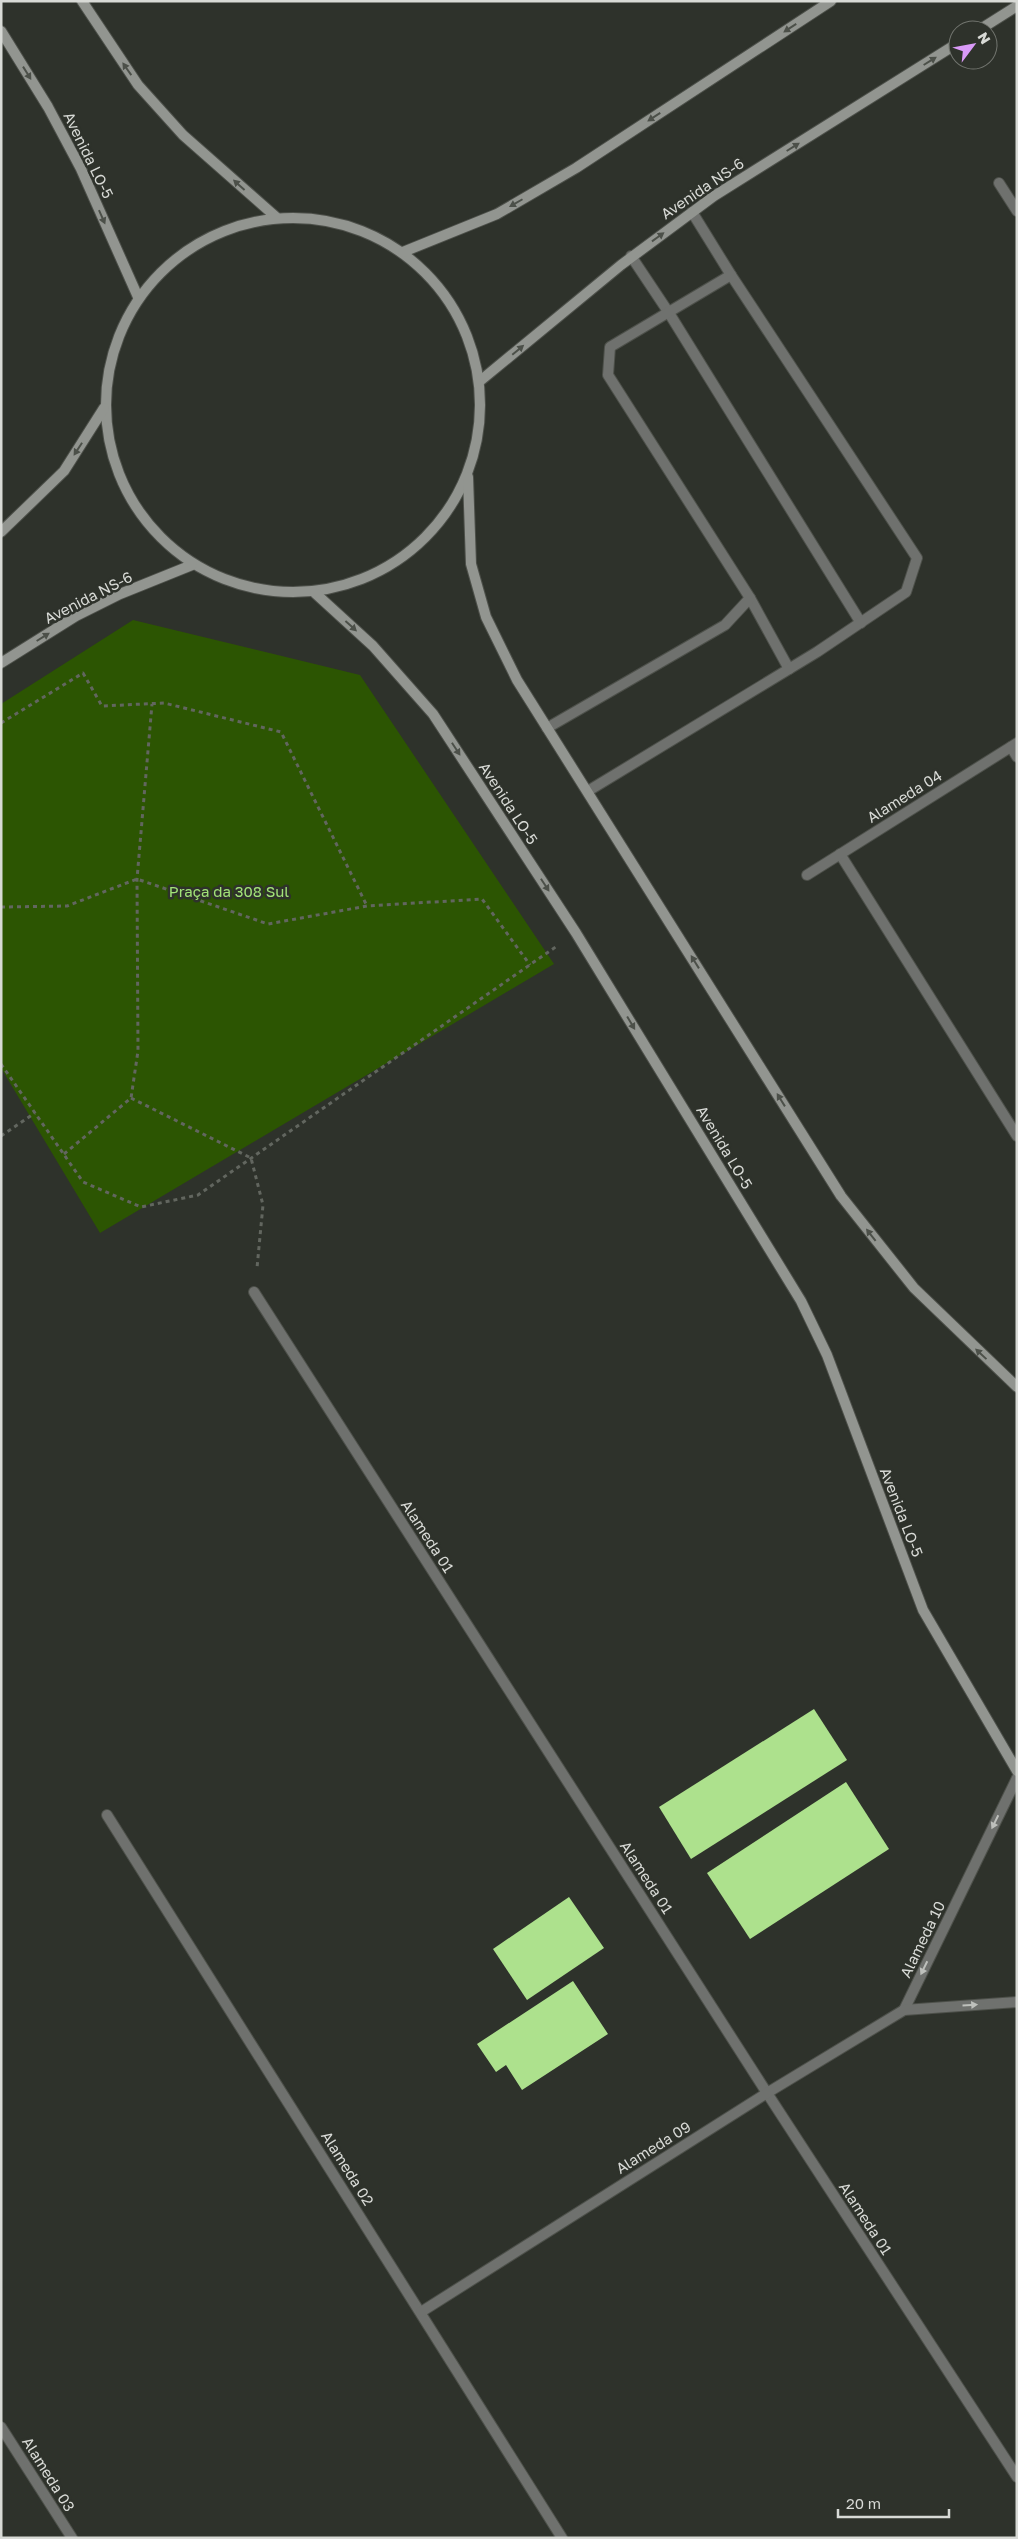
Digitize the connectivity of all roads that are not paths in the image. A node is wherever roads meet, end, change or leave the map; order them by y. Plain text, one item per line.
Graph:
1 (82, 1) edge
2 (830, 1) edge
3 (1017, 6) edge
4 (995, 20) edge
5 (1, 32) edge
6 (948, 49) edge
7 (999, 183) dead end
8 (1017, 211) edge
9 (692, 212) junction
10 (276, 217) junction
11 (403, 252) junction
12 (631, 256) junction
13 (731, 275) junction
14 (138, 297) junction
15 (669, 314) junction
16 (480, 381) junction
17 (104, 408) junction
18 (468, 476) junction
19 (1, 532) edge
20 (192, 565) junction
21 (315, 593) junction
22 (750, 598) junction
23 (861, 623) junction
24 (1, 663) edge
25 (790, 669) junction
26 (548, 728) junction
27 (1014, 744) edge
28 (1017, 757) edge
29 (588, 791) junction
30 (840, 854) junction
31 (808, 875) dead end
32 (1017, 1136) edge
33 (254, 1292) road end
34 (1017, 1388) edge
35 (1017, 1771) edge
36 (1017, 1778) edge
37 (107, 1815) dead end
38 (1017, 2002) edge
39 (904, 2010) junction
40 (767, 2093) junction
41 (421, 2312) junction
42 (1, 2427) edge
43 (1017, 2477) edge
44 (72, 2538) edge
45 (562, 2538) edge

10 -> 1 main road
2 -> 11 main road
3 - 4 main road
5 -> 14 main road, Avenida LO-5
9 -> 6 main road, Avenida NS-6
7 - 8 street
12 -> 9 main road, Avenida NS-6
9 - 13 street
10 - 11 main road
10 - 14 main road
11 - 16 main road
12 - 15 street
16 -> 12 main road, Avenida NS-6
13 - 15 street
13 - 23 street
14 - 17 main road
15 - 22 street
15 - 23 street
16 - 18 main road
17 -> 19 main road
17 - 20 main road
18 - 21 main road
18 - 26 main road
20 - 21 main road
24 -> 20 main road, Avenida NS-6
21 -> 35 main road, Avenida LO-5
22 - 25 street
22 - 26 street
23 - 25 street
25 - 29 street
26 - 29 main road
27 - 28 street
27 - 30 street, Alameda 04
34 -> 29 main road
30 - 31 street, Alameda 04
30 - 32 street
33 - 40 street, Alameda 01
36 -> 39 street, Alameda 10
37 - 41 street, Alameda 02
39 -> 38 street
39 - 40 street, Alameda 09
40 - 41 street, Alameda 09
40 - 43 street, Alameda 01
41 - 45 street, Alameda 02
42 - 44 street, Alameda 03

